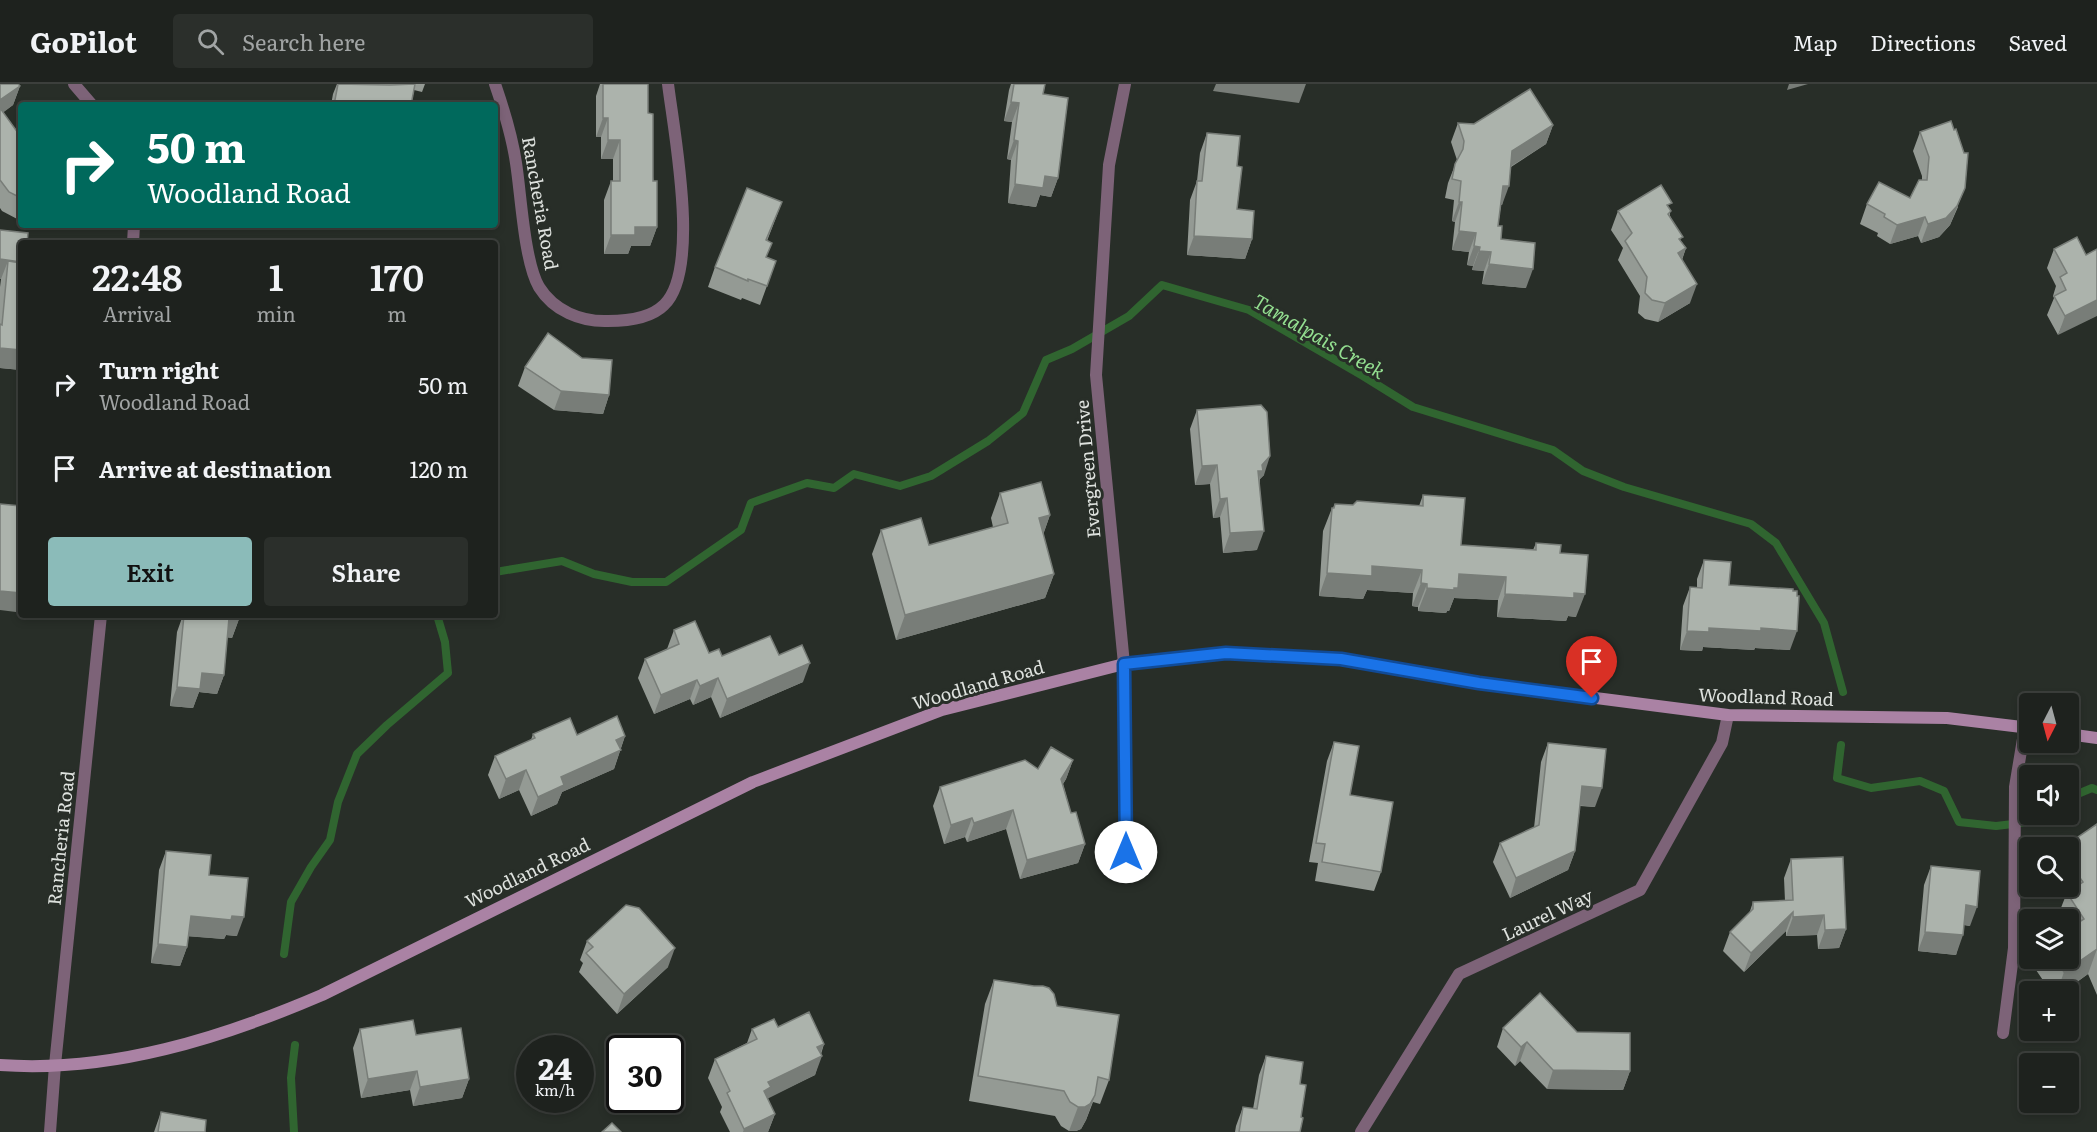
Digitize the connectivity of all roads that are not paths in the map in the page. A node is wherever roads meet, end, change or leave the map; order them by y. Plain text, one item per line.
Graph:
1 (74, 84) edge
2 (495, 84) edge
3 (668, 84) edge
4 (1125, 84) edge
5 (89, 102) edge
6 (101, 618) edge
7 (1124, 664) junction
8 (1728, 715) junction
9 (2019, 727) edge
10 (2079, 736) edge
11 (2097, 738) edge
12 (2022, 753) edge
13 (1126, 852) dead end
14 (2003, 1033) dead end
15 (0, 1065) edge
16 (55, 1065) junction
17 (50, 1132) edge
18 (1361, 1132) edge

1 - 5 street
2 - 3 street, Rancheria Road
4 - 7 street, Evergreen Drive
6 - 16 street, Rancheria Road
7 - 8 street, Woodland Road
7 - 13 street, Evergreen Drive
7 - 16 street, Woodland Road
8 - 9 street, Woodland Road
8 - 18 street, Laurel Way
10 - 11 street
12 - 14 street
15 - 16 street, Woodland Road
16 - 17 street, Rancheria Road

